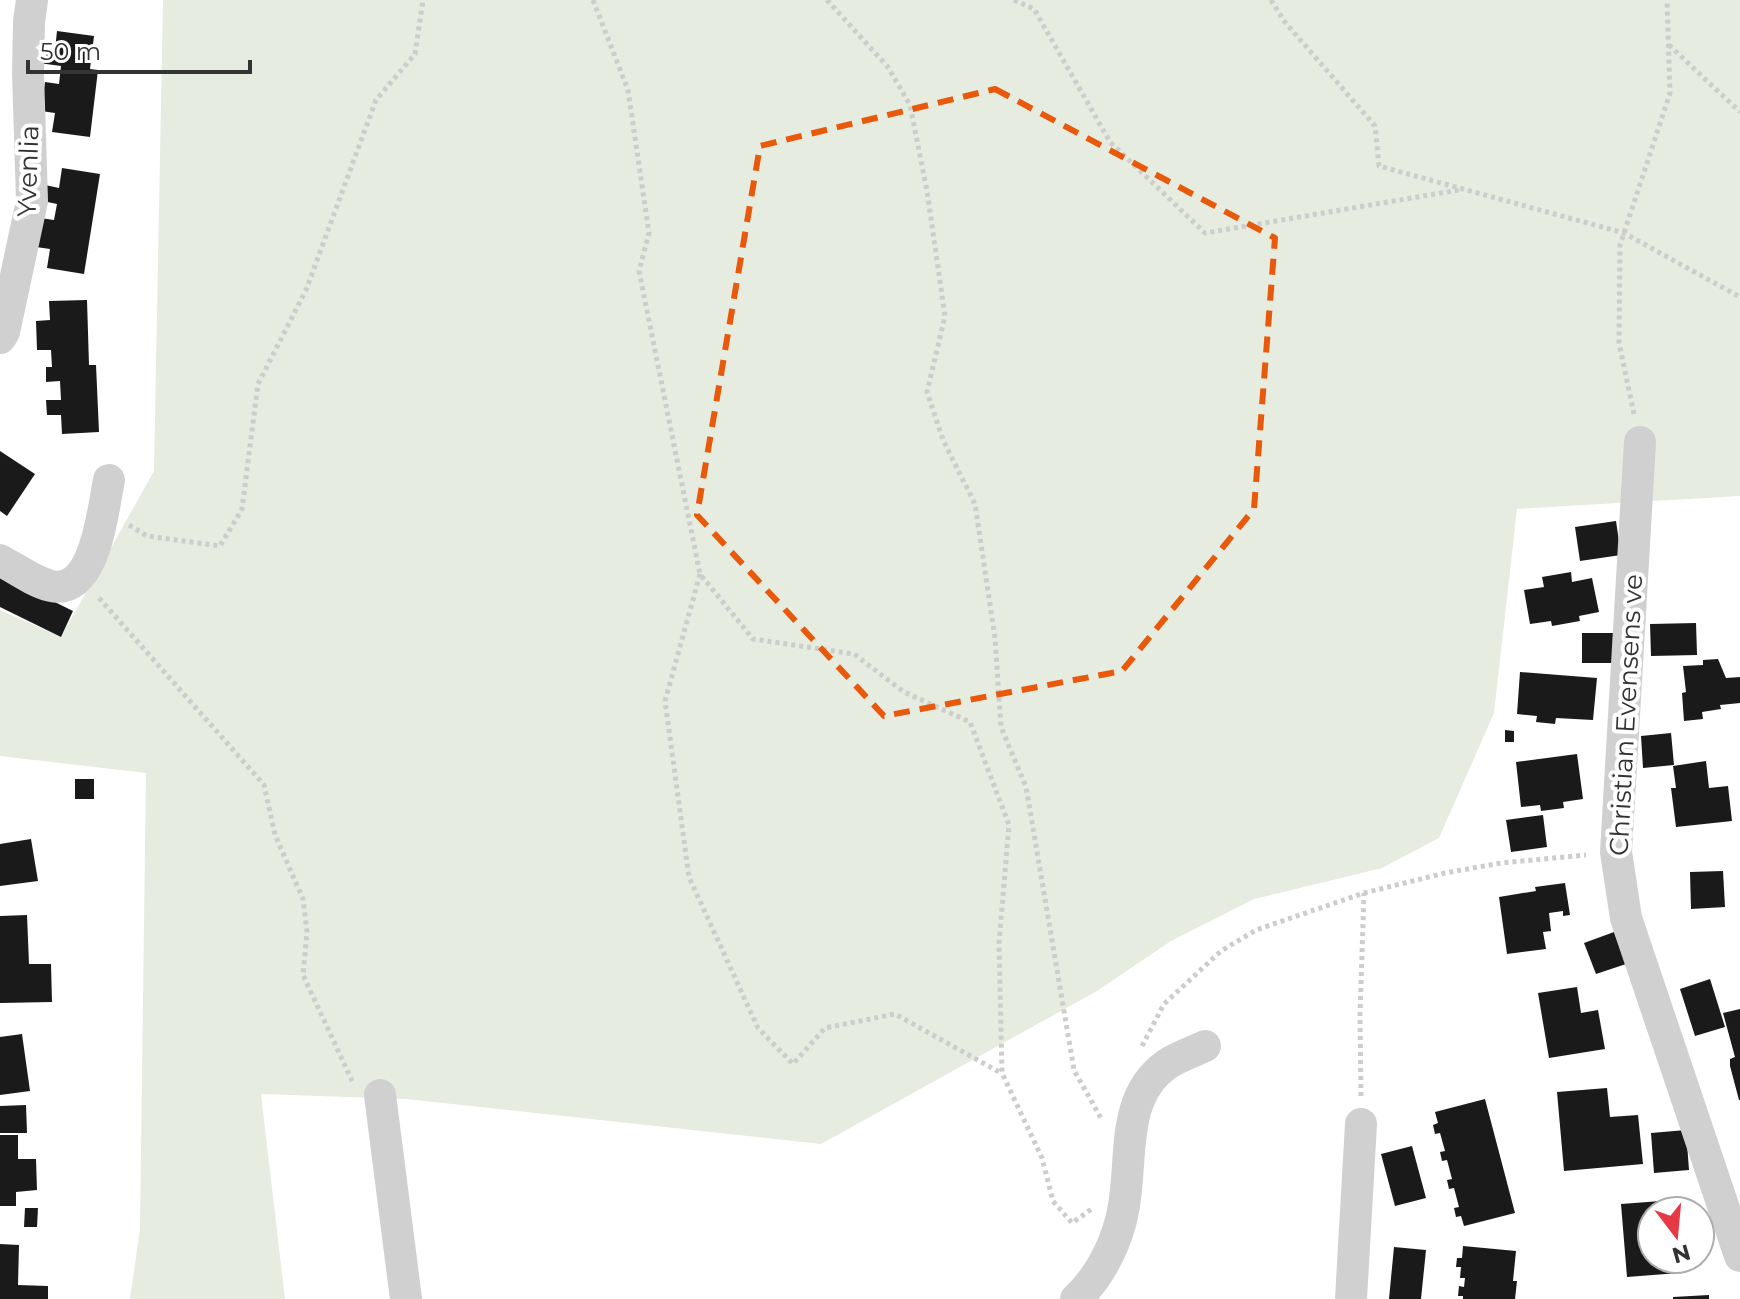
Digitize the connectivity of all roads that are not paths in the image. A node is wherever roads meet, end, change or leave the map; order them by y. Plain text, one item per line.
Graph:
1 (20, 19) edge
2 (0, 338) edge
3 (1640, 442) road end
4 (106, 495) road end
5 (0, 560) edge
6 (1205, 1046) dead end
7 (380, 1095) road end
8 (1361, 1124) road end
9 (1740, 1256) edge
10 (406, 1299) edge
11 (1076, 1299) edge
12 (1351, 1299) edge

1 - 2 street, Yvenlia
3 - 9 street, Christian Evensens ve
4 - 5 street
6 - 11 street
7 - 10 street
8 - 12 street

